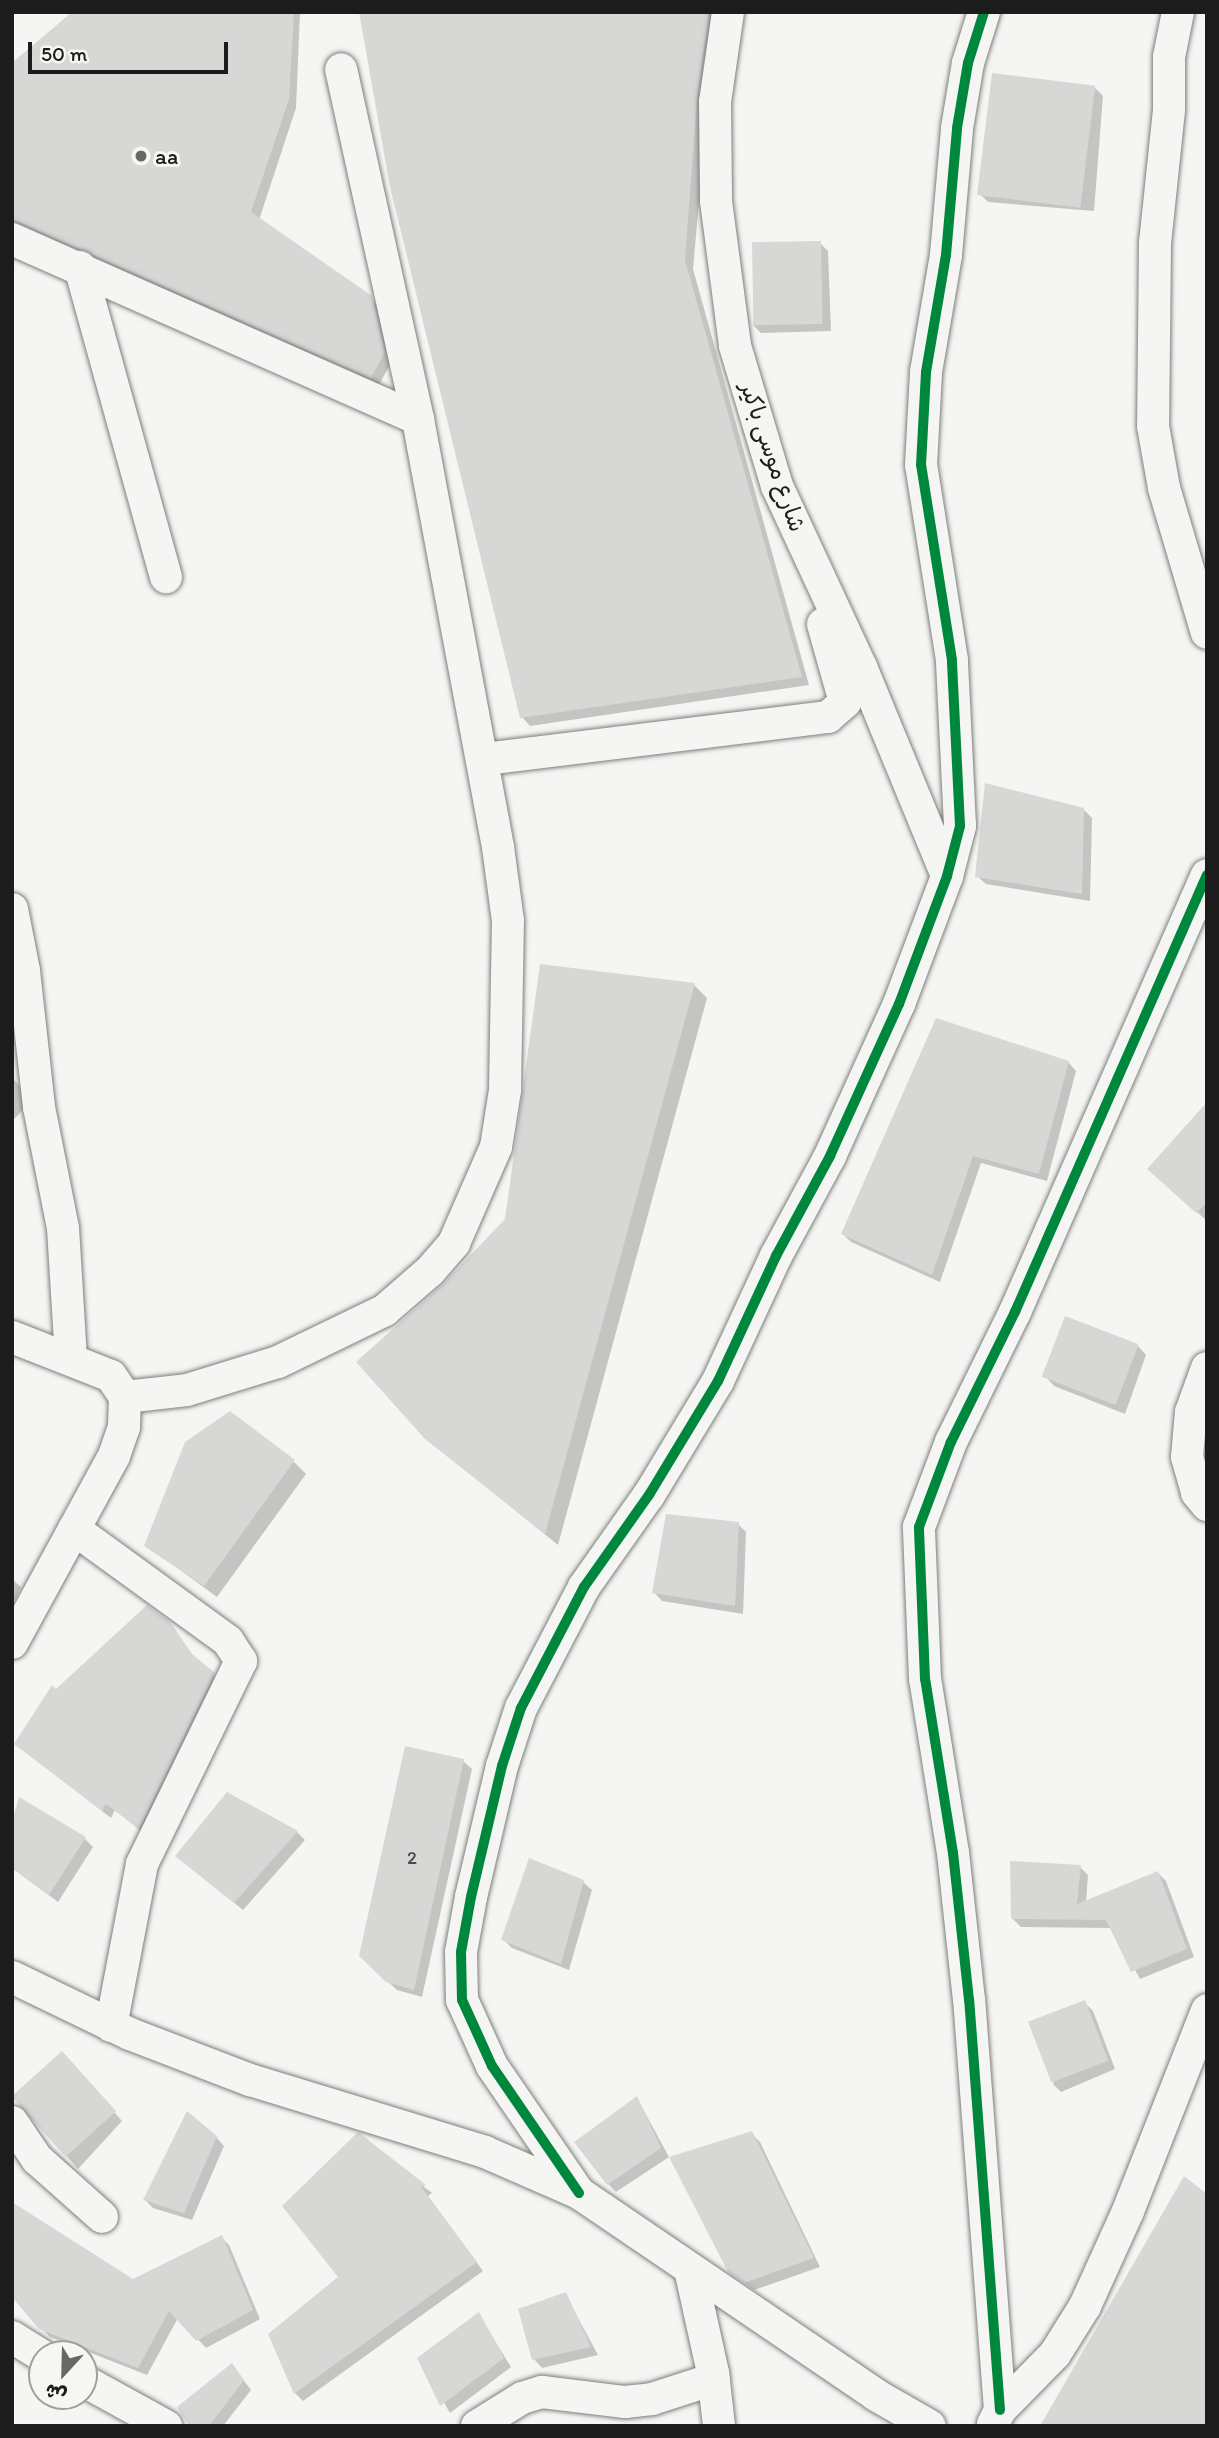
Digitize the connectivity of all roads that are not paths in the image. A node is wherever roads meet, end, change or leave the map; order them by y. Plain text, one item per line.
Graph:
1 (728, 12) edge
2 (984, 12) edge
3 (1178, 12) edge
4 (341, 69) dead end
5 (12, 239) edge
6 (80, 267) junction
7 (418, 419) junction
8 (816, 573) junction
9 (166, 577) dead end
10 (1207, 633) edge
11 (485, 759) junction
12 (1207, 875) edge
13 (947, 876) junction
14 (12, 909) edge
15 (12, 1337) edge
16 (71, 1358) junction
17 (1207, 1368) edge
18 (125, 1397) junction
19 (1207, 1505) edge
20 (74, 1529) junction
21 (12, 1643) edge
22 (12, 1977) edge
23 (1207, 2010) edge
24 (111, 2026) junction
25 (12, 2122) edge
26 (579, 2193) junction
27 (102, 2217) dead end
28 (690, 2269) junction
29 (12, 2336) edge
30 (28, 2347) edge
31 (714, 2379) junction
32 (98, 2389) edge
33 (996, 2418) edge
34 (166, 2426) edge
35 (477, 2426) edge
36 (719, 2426) edge
37 (930, 2426) edge

1 - 8 street, شارع موسى باكير
2 - 13 street
3 - 10 street
4 - 7 street
5 - 6 street
6 - 7 street
6 - 9 street
7 - 11 street
8 - 11 street
8 - 13 street, شارع موسى باكير
11 - 18 street
12 - 33 street
13 - 26 street
14 - 16 street
15 - 16 street
16 - 18 street
17 - 19 street
18 - 20 street
20 - 21 street
20 - 24 street
22 - 24 street
23 - 33 street
24 - 26 street
25 - 27 street
26 - 28 street
28 - 31 street
28 - 37 street
29 - 30 street
31 - 35 street
31 - 36 street
32 - 34 street

